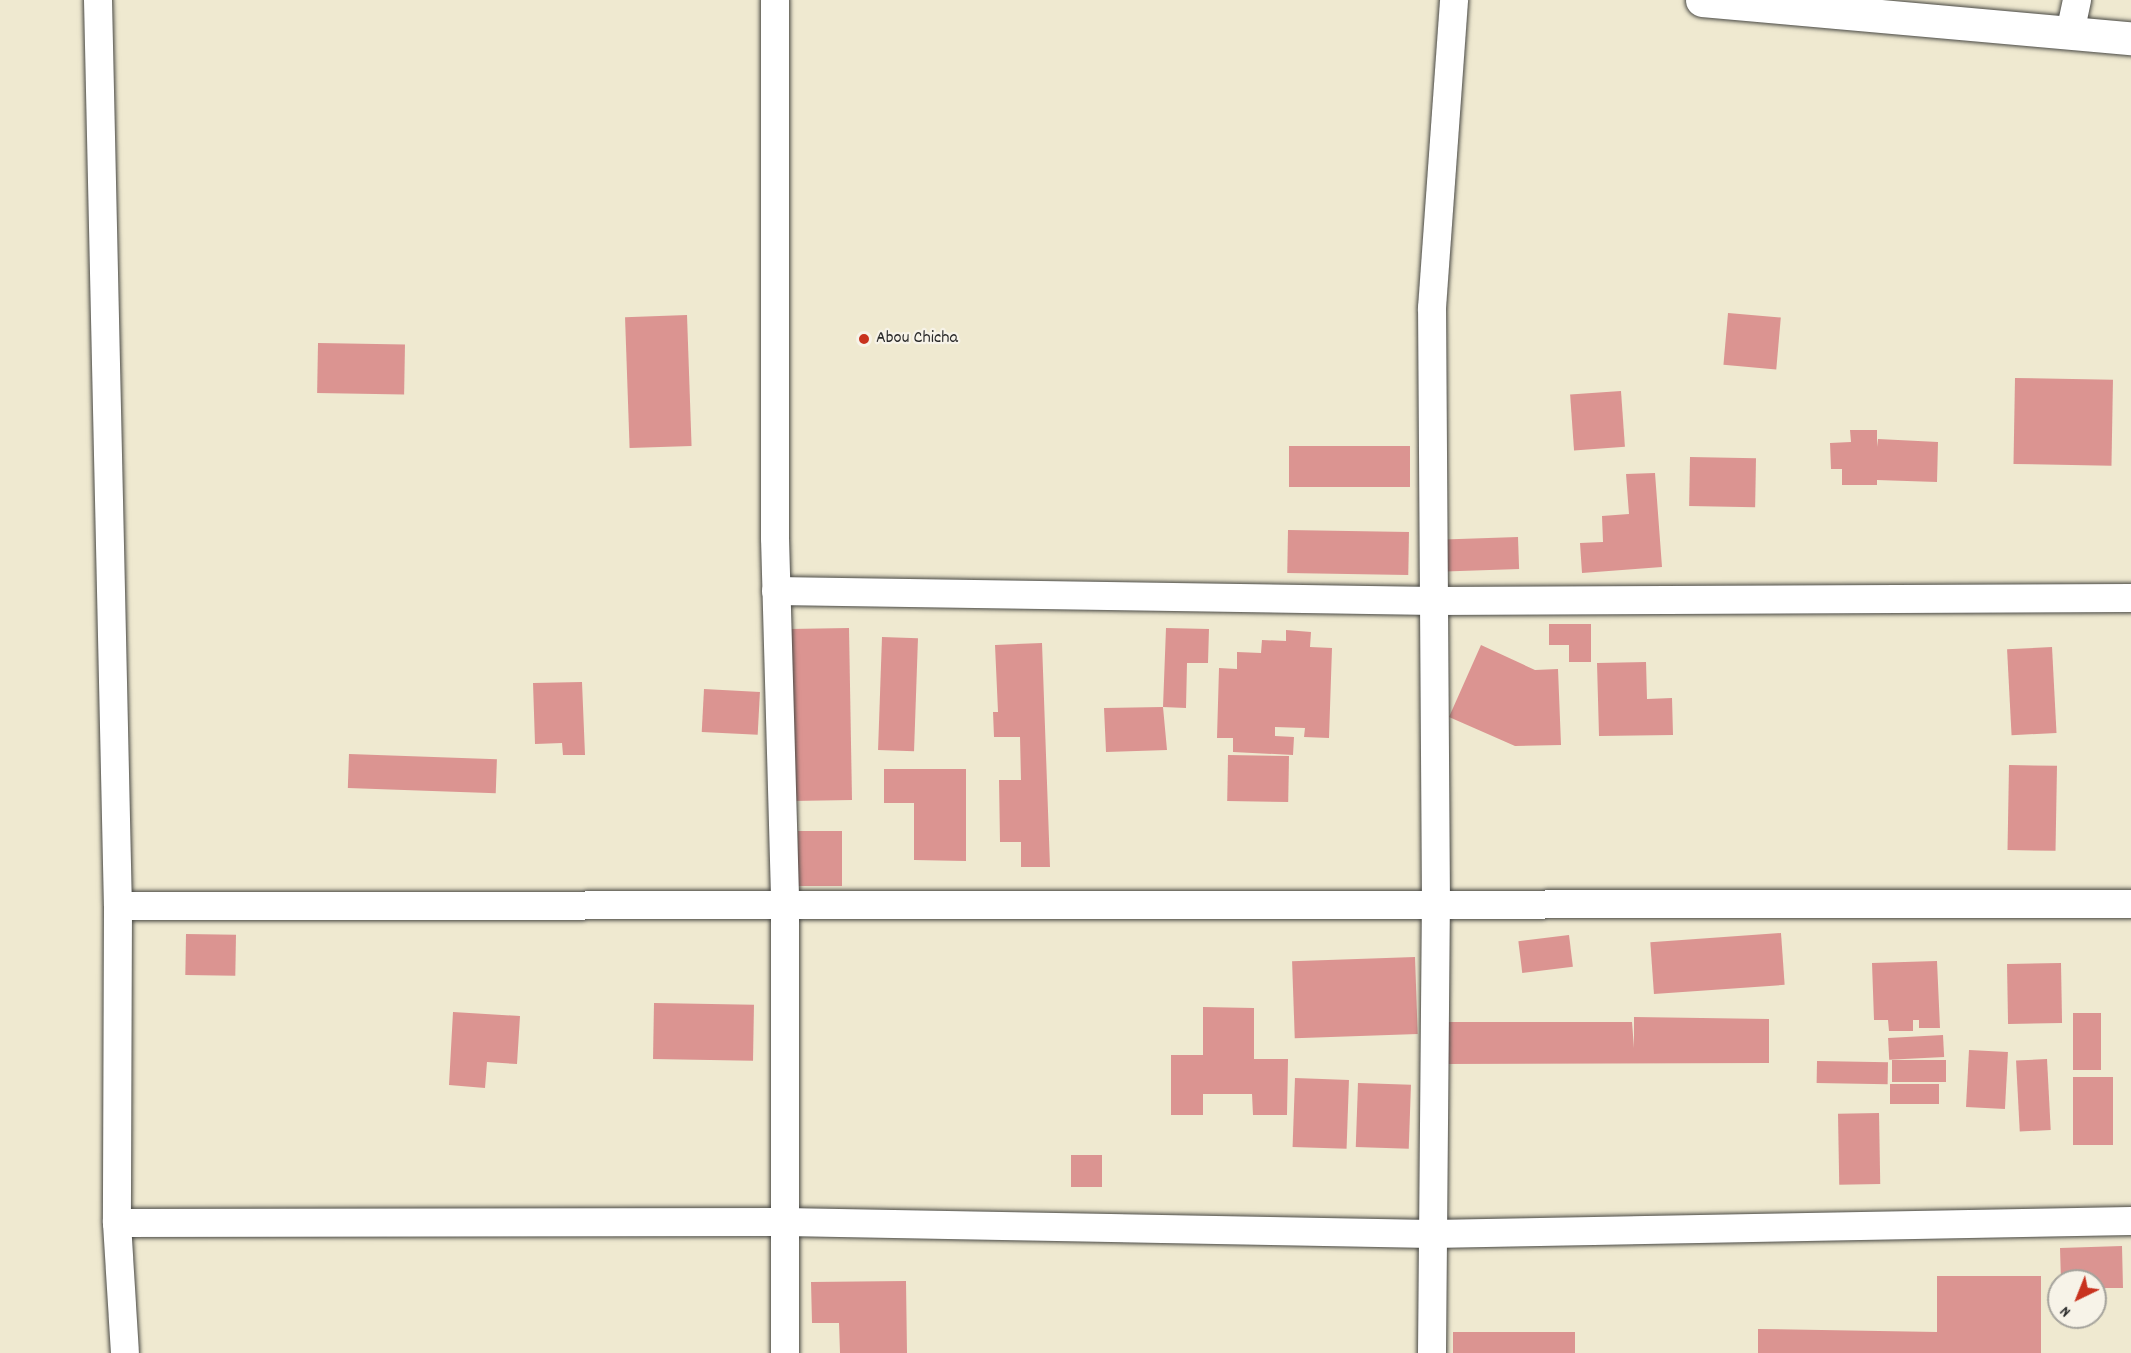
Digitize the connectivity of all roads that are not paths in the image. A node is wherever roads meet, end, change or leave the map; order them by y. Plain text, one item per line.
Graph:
1 (98, 0) edge
2 (775, 0) edge
3 (1454, 0) edge
4 (1702, 0) edge
5 (2078, 0) edge
6 (2070, 33) junction
7 (2131, 38) edge
8 (776, 591) junction
9 (2131, 598) edge
10 (1434, 601) junction
11 (2131, 904) edge
12 (1436, 905) junction
13 (118, 906) junction
14 (785, 906) junction
15 (2131, 1221) edge
16 (785, 1222) junction
17 (117, 1223) junction
18 (1432, 1234) junction
19 (125, 1353) edge
20 (785, 1353) edge
21 (1432, 1353) edge

1 - 13 street
2 - 8 street
3 - 10 street
4 - 6 main road
5 - 6 street
6 - 7 main road
8 - 10 street
8 - 14 street
9 - 10 street
10 - 12 street
11 - 12 street
12 - 14 street
12 - 18 street
13 - 14 street
13 - 17 street
14 - 16 street
15 - 18 street
16 - 17 street
16 - 18 street
16 - 20 street
17 - 19 street
18 - 21 street

